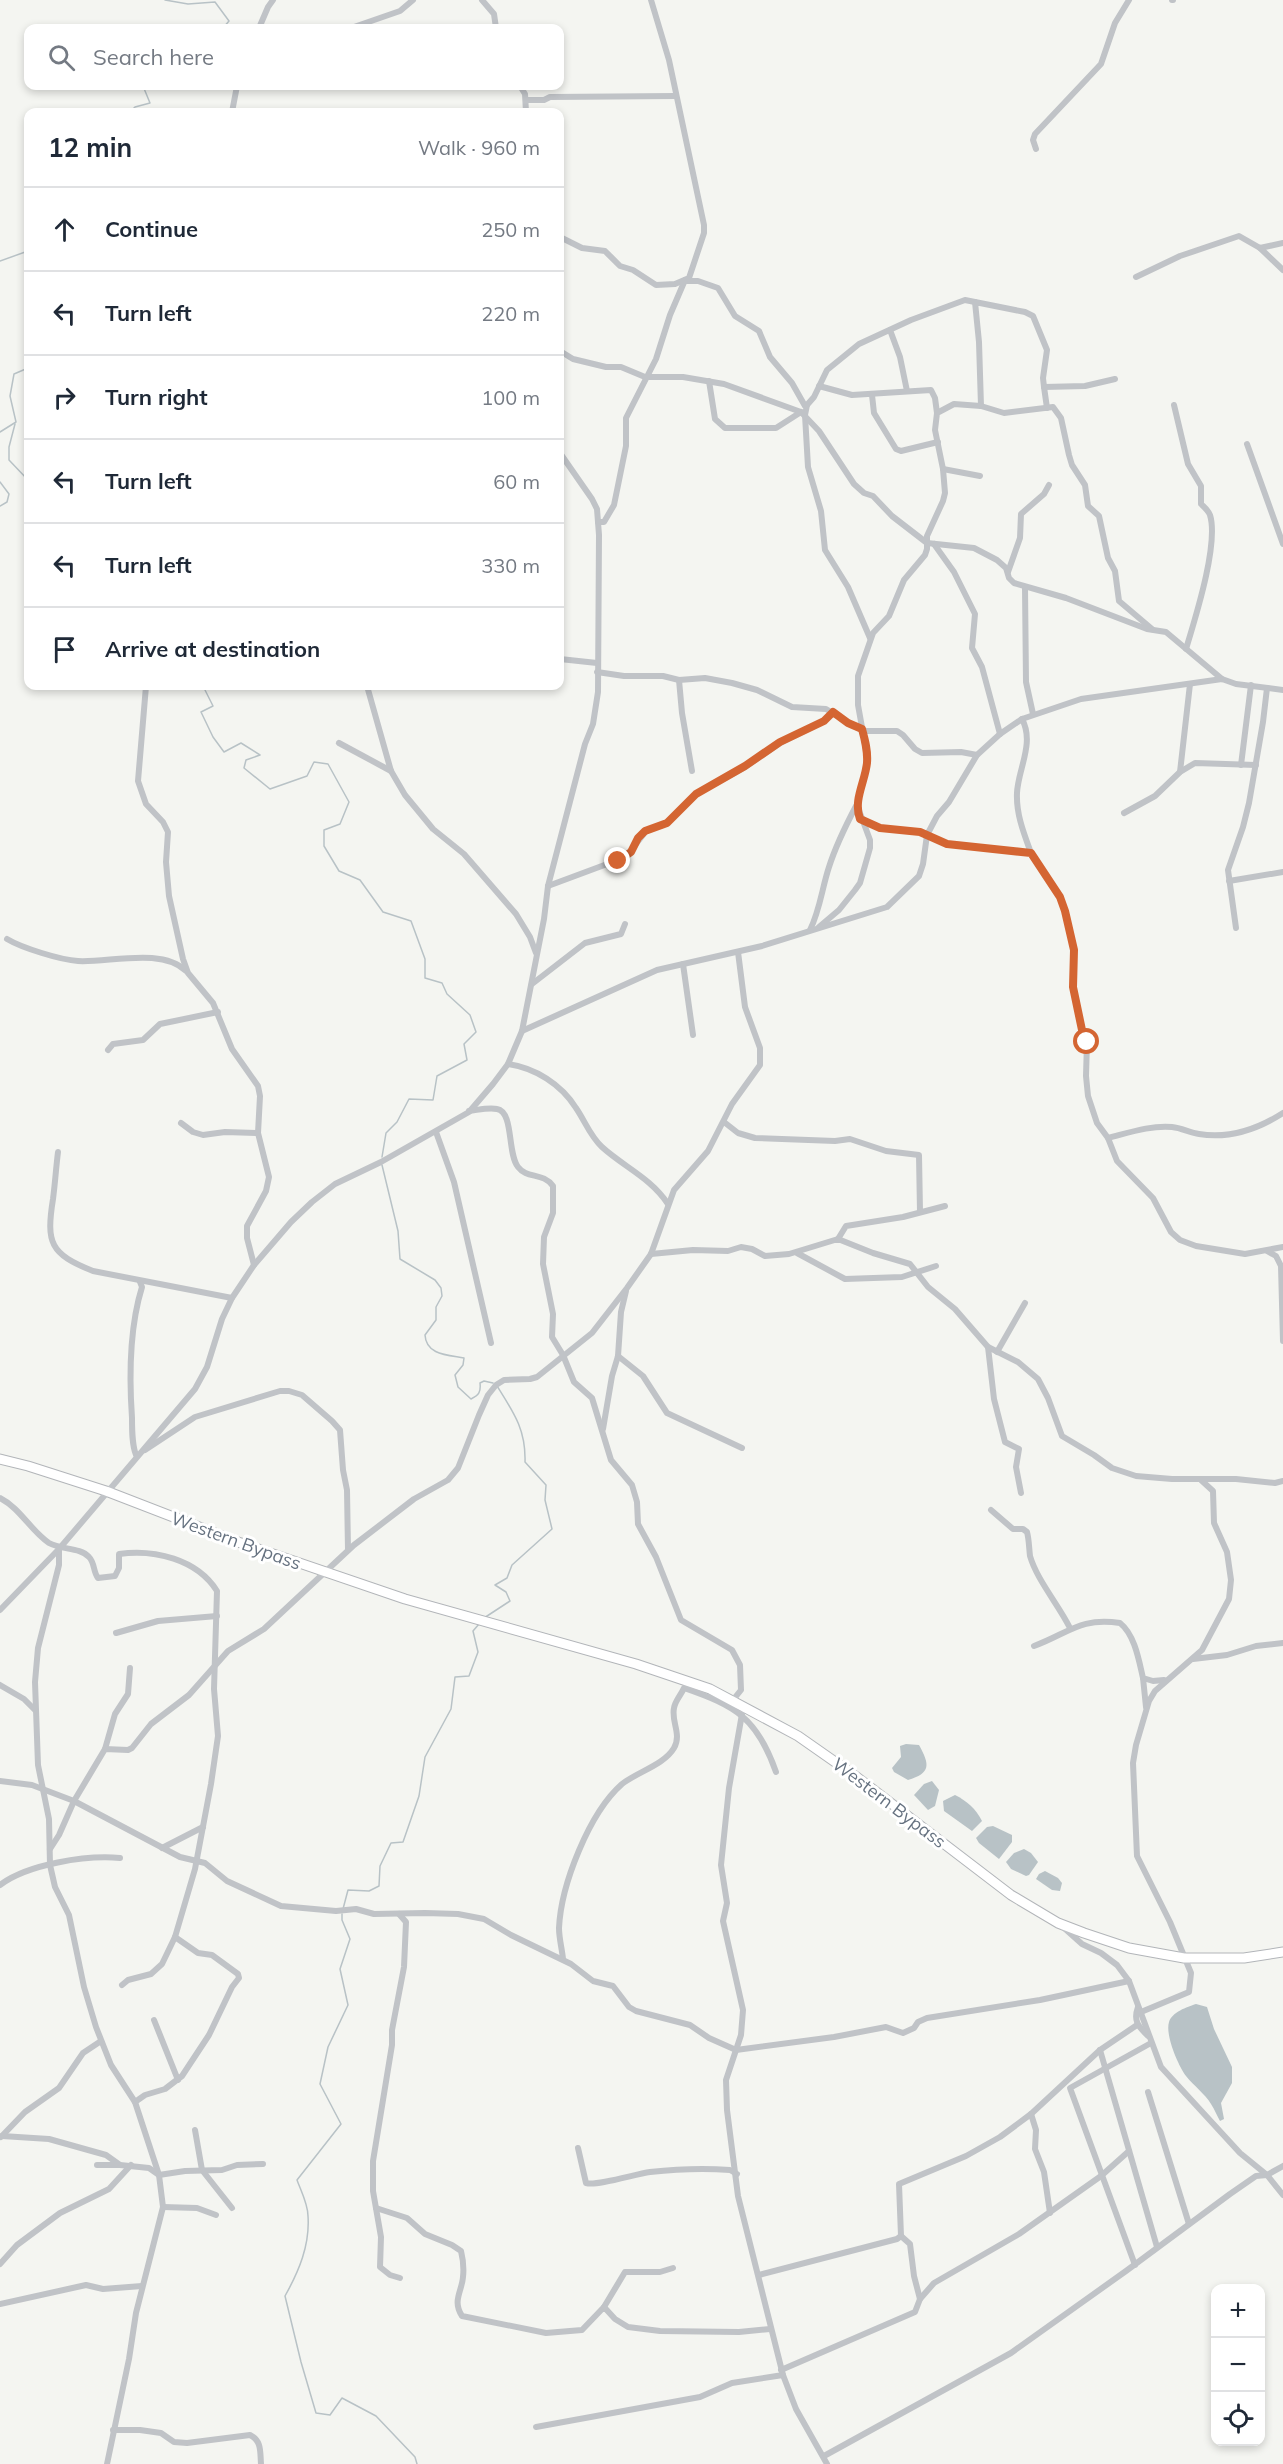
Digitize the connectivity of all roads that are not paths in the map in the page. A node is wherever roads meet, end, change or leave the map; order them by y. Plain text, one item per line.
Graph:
1 (273, 0) edge
2 (413, 0) edge
3 (482, 0) edge
4 (651, 0) edge
5 (1129, 0) edge
6 (261, 24) edge
7 (363, 24) edge
8 (495, 24) edge
9 (236, 90) edge
10 (522, 90) edge
11 (675, 96) junction
12 (526, 100) junction
13 (233, 108) edge
14 (526, 108) edge
15 (1036, 149) dead end
16 (564, 239) edge
17 (1283, 243) edge
18 (1260, 248) junction
19 (1283, 270) edge
20 (1136, 277) dead end
21 (686, 281) junction
22 (975, 302) junction
23 (890, 330) junction
24 (564, 353) edge
25 (645, 377) junction
26 (1115, 379) dead end
27 (709, 381) junction
28 (819, 386) junction
29 (1044, 387) junction
30 (907, 392) junction
31 (872, 395) junction
32 (1173, 405) dead end
33 (981, 406) junction
34 (1047, 408) junction
35 (804, 410) junction
36 (937, 413) junction
37 (938, 442) junction
38 (1246, 444) dead end
39 (564, 459) edge
40 (943, 469) junction
41 (980, 476) dead end
42 (1049, 485) dead end
43 (598, 522) junction
44 (931, 544) junction
45 (1283, 544) edge
46 (1008, 572) junction
47 (1025, 588) junction
48 (1152, 629) junction
49 (870, 638) junction
50 (1186, 649) junction
51 (564, 659) edge
52 (597, 663) junction
53 (597, 672) junction
54 (1222, 679) junction
55 (679, 680) junction
56 (1190, 684) junction
57 (1251, 685) junction
58 (1267, 688) junction
59 (146, 690) edge
60 (368, 690) edge
61 (1283, 690) edge
62 (833, 712) junction
63 (1033, 714) junction
64 (1022, 719) junction
65 (862, 729) junction
66 (1000, 734) junction
67 (339, 743) dead end
68 (977, 755) junction
69 (1241, 765) junction
70 (1256, 765) junction
71 (391, 771) junction
72 (692, 771) dead end
73 (1180, 772) junction
74 (857, 805) junction
75 (1124, 813) dead end
76 (860, 819) junction
77 (927, 835) junction
78 (1031, 853) junction
79 (1283, 872) edge
80 (1229, 880) junction
81 (548, 886) junction
82 (625, 924) dead end
83 (819, 927) junction
84 (1236, 928) dead end
85 (810, 931) junction
86 (7, 939) dead end
87 (738, 952) junction
88 (537, 956) junction
89 (683, 964) junction
90 (188, 973) junction
91 (532, 984) junction
92 (218, 1012) junction
93 (522, 1031) junction
94 (693, 1035) dead end
95 (108, 1050) dead end
96 (508, 1064) junction
97 (469, 1112) junction
98 (1283, 1113) edge
99 (724, 1122) junction
100 (181, 1123) dead end
101 (436, 1132) junction
102 (258, 1133) junction
103 (1108, 1138) junction
104 (58, 1152) dead end
105 (668, 1204) junction
106 (945, 1206) dead end
107 (920, 1212) junction
108 (838, 1239) junction
109 (1283, 1247) edge
110 (1266, 1251) junction
111 (796, 1253) junction
112 (651, 1254) junction
113 (254, 1265) junction
114 (936, 1266) dead end
115 (918, 1273) junction
116 (140, 1282) junction
117 (627, 1288) junction
118 (232, 1298) junction
119 (1025, 1303) dead end
120 (1283, 1341) edge
121 (491, 1343) dead end
122 (988, 1347) junction
123 (997, 1352) junction
124 (563, 1355) junction
125 (618, 1356) junction
126 (603, 1430) junction
127 (742, 1448) dead end
128 (136, 1456) junction
129 (0, 1459) edge
130 (1226, 1479) junction
131 (1200, 1480) junction
132 (1283, 1481) edge
133 (106, 1491) junction
134 (1213, 1491) junction
135 (1021, 1492) dead end
136 (0, 1498) edge
137 (991, 1510) dead end
138 (58, 1549) junction
139 (348, 1550) junction
140 (323, 1572) junction
141 (0, 1610) edge
142 (217, 1616) junction
143 (1070, 1628) junction
144 (116, 1633) dead end
145 (1283, 1643) edge
146 (1034, 1646) dead end
147 (1192, 1659) junction
148 (216, 1664) junction
149 (130, 1668) dead end
150 (1143, 1678) junction
151 (1165, 1680) junction
152 (0, 1685) edge
153 (733, 1700) junction
154 (1147, 1709) junction
155 (35, 1710) junction
156 (742, 1714) junction
157 (105, 1749) junction
158 (776, 1772) dead end
159 (0, 1781) edge
160 (42, 1790) junction
161 (74, 1801) junction
162 (203, 1827) junction
163 (162, 1848) junction
164 (50, 1849) junction
165 (120, 1858) dead end
166 (196, 1860) junction
167 (50, 1865) junction
168 (0, 1885) edge
169 (398, 1914) junction
170 (1058, 1923) junction
171 (175, 1937) junction
172 (1283, 1952) edge
173 (1184, 1958) junction
174 (563, 1959) junction
175 (1129, 1981) junction
176 (122, 1985) dead end
177 (1139, 2009) junction
178 (154, 2020) dead end
179 (1137, 2025) junction
180 (1150, 2040) junction
181 (101, 2042) junction
182 (736, 2050) junction
183 (1100, 2050) junction
184 (1104, 2070) junction
185 (178, 2080) junction
186 (1148, 2092) dead end
187 (135, 2102) junction
188 (1031, 2114) junction
189 (195, 2130) dead end
190 (1, 2137) edge
191 (578, 2148) dead end
192 (1129, 2151) junction
193 (263, 2164) dead end
194 (120, 2165) junction
195 (131, 2165) junction
196 (96, 2166) dead end
197 (1283, 2166) edge
198 (202, 2170) junction
199 (736, 2174) junction
200 (159, 2175) junction
201 (1267, 2175) junction
202 (1101, 2176) junction
203 (1283, 2195) edge
204 (163, 2207) junction
205 (232, 2208) dead end
206 (376, 2208) junction
207 (1050, 2213) junction
208 (216, 2215) dead end
209 (1189, 2224) junction
210 (901, 2236) junction
211 (1157, 2247) junction
212 (0, 2264) edge
213 (1135, 2265) junction
214 (673, 2268) dead end
215 (759, 2275) junction
216 (400, 2278) dead end
217 (142, 2286) junction
218 (920, 2299) junction
219 (0, 2304) edge
220 (604, 2307) junction
221 (770, 2329) junction
222 (782, 2372) junction
223 (536, 2427) dead end
224 (113, 2430) junction
225 (824, 2456) junction
226 (107, 2464) edge
227 (261, 2464) edge
228 (827, 2464) edge

1 - 6 street
2 - 7 street
3 - 8 street
4 - 11 street
5 - 15 street
9 - 13 street
10 - 12 street
11 - 12 street
11 - 21 street
12 - 14 street
16 - 21 street
17 - 18 street
18 - 19 street
18 - 20 street
21 - 25 street
21 - 35 street
22 - 23 street
22 - 29 street
22 - 33 street
23 - 28 street
23 - 30 street
24 - 25 street
25 - 27 street
25 - 43 street
26 - 29 street
27 - 35 street
27 - 35 street
28 - 31 street
28 - 35 street
29 - 34 street
30 - 31 street
30 - 36 street
31 - 37 street
32 - 50 street
33 - 34 street
33 - 36 street
34 - 48 street
35 - 44 street
35 - 49 street
36 - 37 street
37 - 40 street
38 - 45 street
39 - 43 street
40 - 41 street
40 - 44 street
42 - 46 street
43 - 52 street
44 - 46 street
44 - 49 street
44 - 66 street
46 - 47 street
47 - 48 street
47 - 63 street
48 - 50 street
49 - 65 street
50 - 54 street
51 - 52 street
52 - 53 street
53 - 55 street
53 - 81 street
54 - 56 street
54 - 57 street
55 - 62 street
55 - 72 street
56 - 63 street
56 - 73 street
57 - 58 street
57 - 69 street
58 - 61 street
58 - 70 street
59 - 90 street
60 - 71 street
62 - 65 street
62 - 81 street
63 - 64 street
64 - 66 street
64 - 78 street
65 - 68 street
65 - 74 street
66 - 68 street
67 - 71 street
68 - 77 street
69 - 70 street
69 - 73 street
70 - 80 street
71 - 88 street
73 - 75 street
74 - 76 street
74 - 85 street
76 - 77 street
76 - 83 street
77 - 78 street
77 - 83 street
78 - 103 street
79 - 80 street
80 - 84 street
81 - 88 street
82 - 91 street
83 - 85 street
85 - 87 street
86 - 90 street
87 - 89 street
87 - 99 street
88 - 91 street
89 - 93 street
89 - 94 street
90 - 92 street
91 - 93 street
92 - 95 street
92 - 102 street
93 - 96 street
96 - 97 street
96 - 105 street
97 - 101 street
97 - 124 street
98 - 103 street
99 - 105 street
99 - 107 street
100 - 102 street
101 - 113 street
101 - 121 street
102 - 113 street
103 - 110 street
104 - 116 street
105 - 112 street
106 - 107 street
107 - 108 street
108 - 111 street
108 - 115 street
109 - 110 street
110 - 120 street
111 - 112 street
111 - 115 street
112 - 117 street
113 - 118 street
114 - 115 street
115 - 122 street
116 - 118 street
116 - 128 street
117 - 124 street
117 - 125 street
118 - 128 street
119 - 123 street
122 - 123 street
122 - 135 street
123 - 131 street
124 - 126 street
124 - 139 street
125 - 126 street
125 - 127 street
126 - 153 street
128 - 133 street
128 - 139 street
129 - 133 main road, Western Bypass
130 - 131 street
130 - 132 street
130 - 134 street
131 - 134 street
133 - 138 street
133 - 140 main road, Western Bypass
134 - 147 street
136 - 138 street
137 - 143 street
138 - 141 street
138 - 142 street
138 - 155 street
139 - 140 street
140 - 148 street
140 - 153 main road, Western Bypass
142 - 144 street
142 - 148 street
143 - 146 street
143 - 150 street
145 - 147 street
147 - 151 street
148 - 157 street
148 - 162 street
149 - 157 street
150 - 151 street
150 - 154 street
151 - 154 street
152 - 155 street
153 - 170 main road, Western Bypass
154 - 173 street
155 - 160 street
156 - 158 street
156 - 174 street
156 - 182 street
157 - 161 street
159 - 160 street
160 - 161 street
160 - 164 street
161 - 163 street
161 - 164 street
162 - 163 street
162 - 166 street
163 - 166 street
164 - 167 street
165 - 167 street
166 - 169 street
166 - 171 street
167 - 168 street
167 - 181 street
169 - 174 street
169 - 206 street
170 - 173 main road, Western Bypass
170 - 175 street
171 - 176 street
171 - 185 street
172 - 173 main road, Western Bypass
173 - 177 street
174 - 182 street
175 - 177 street
175 - 182 street
177 - 179 street
177 - 180 street
178 - 185 street
179 - 180 street
179 - 183 street
180 - 184 street
180 - 201 street
181 - 187 street
181 - 190 street
182 - 199 street
183 - 184 street
183 - 188 street
184 - 192 street
184 - 202 street
185 - 187 street
186 - 209 street
187 - 200 street
188 - 207 street
188 - 210 street
189 - 198 street
190 - 194 street
191 - 199 street
192 - 202 street
192 - 211 street
193 - 198 street
194 - 195 street
194 - 196 street
195 - 200 street
195 - 212 street
197 - 201 street
198 - 200 street
198 - 205 street
199 - 215 street
200 - 204 street
201 - 203 street
201 - 209 street
202 - 207 street
202 - 213 street
204 - 208 street
204 - 217 street
206 - 216 street
206 - 220 street
207 - 218 street
209 - 211 street
210 - 215 street
210 - 218 street
211 - 213 street
213 - 225 street
214 - 220 street
215 - 221 street
217 - 219 street
217 - 224 street
218 - 222 street
220 - 221 street
221 - 222 street
222 - 223 street
222 - 225 street
224 - 226 street
224 - 227 street
225 - 228 street

